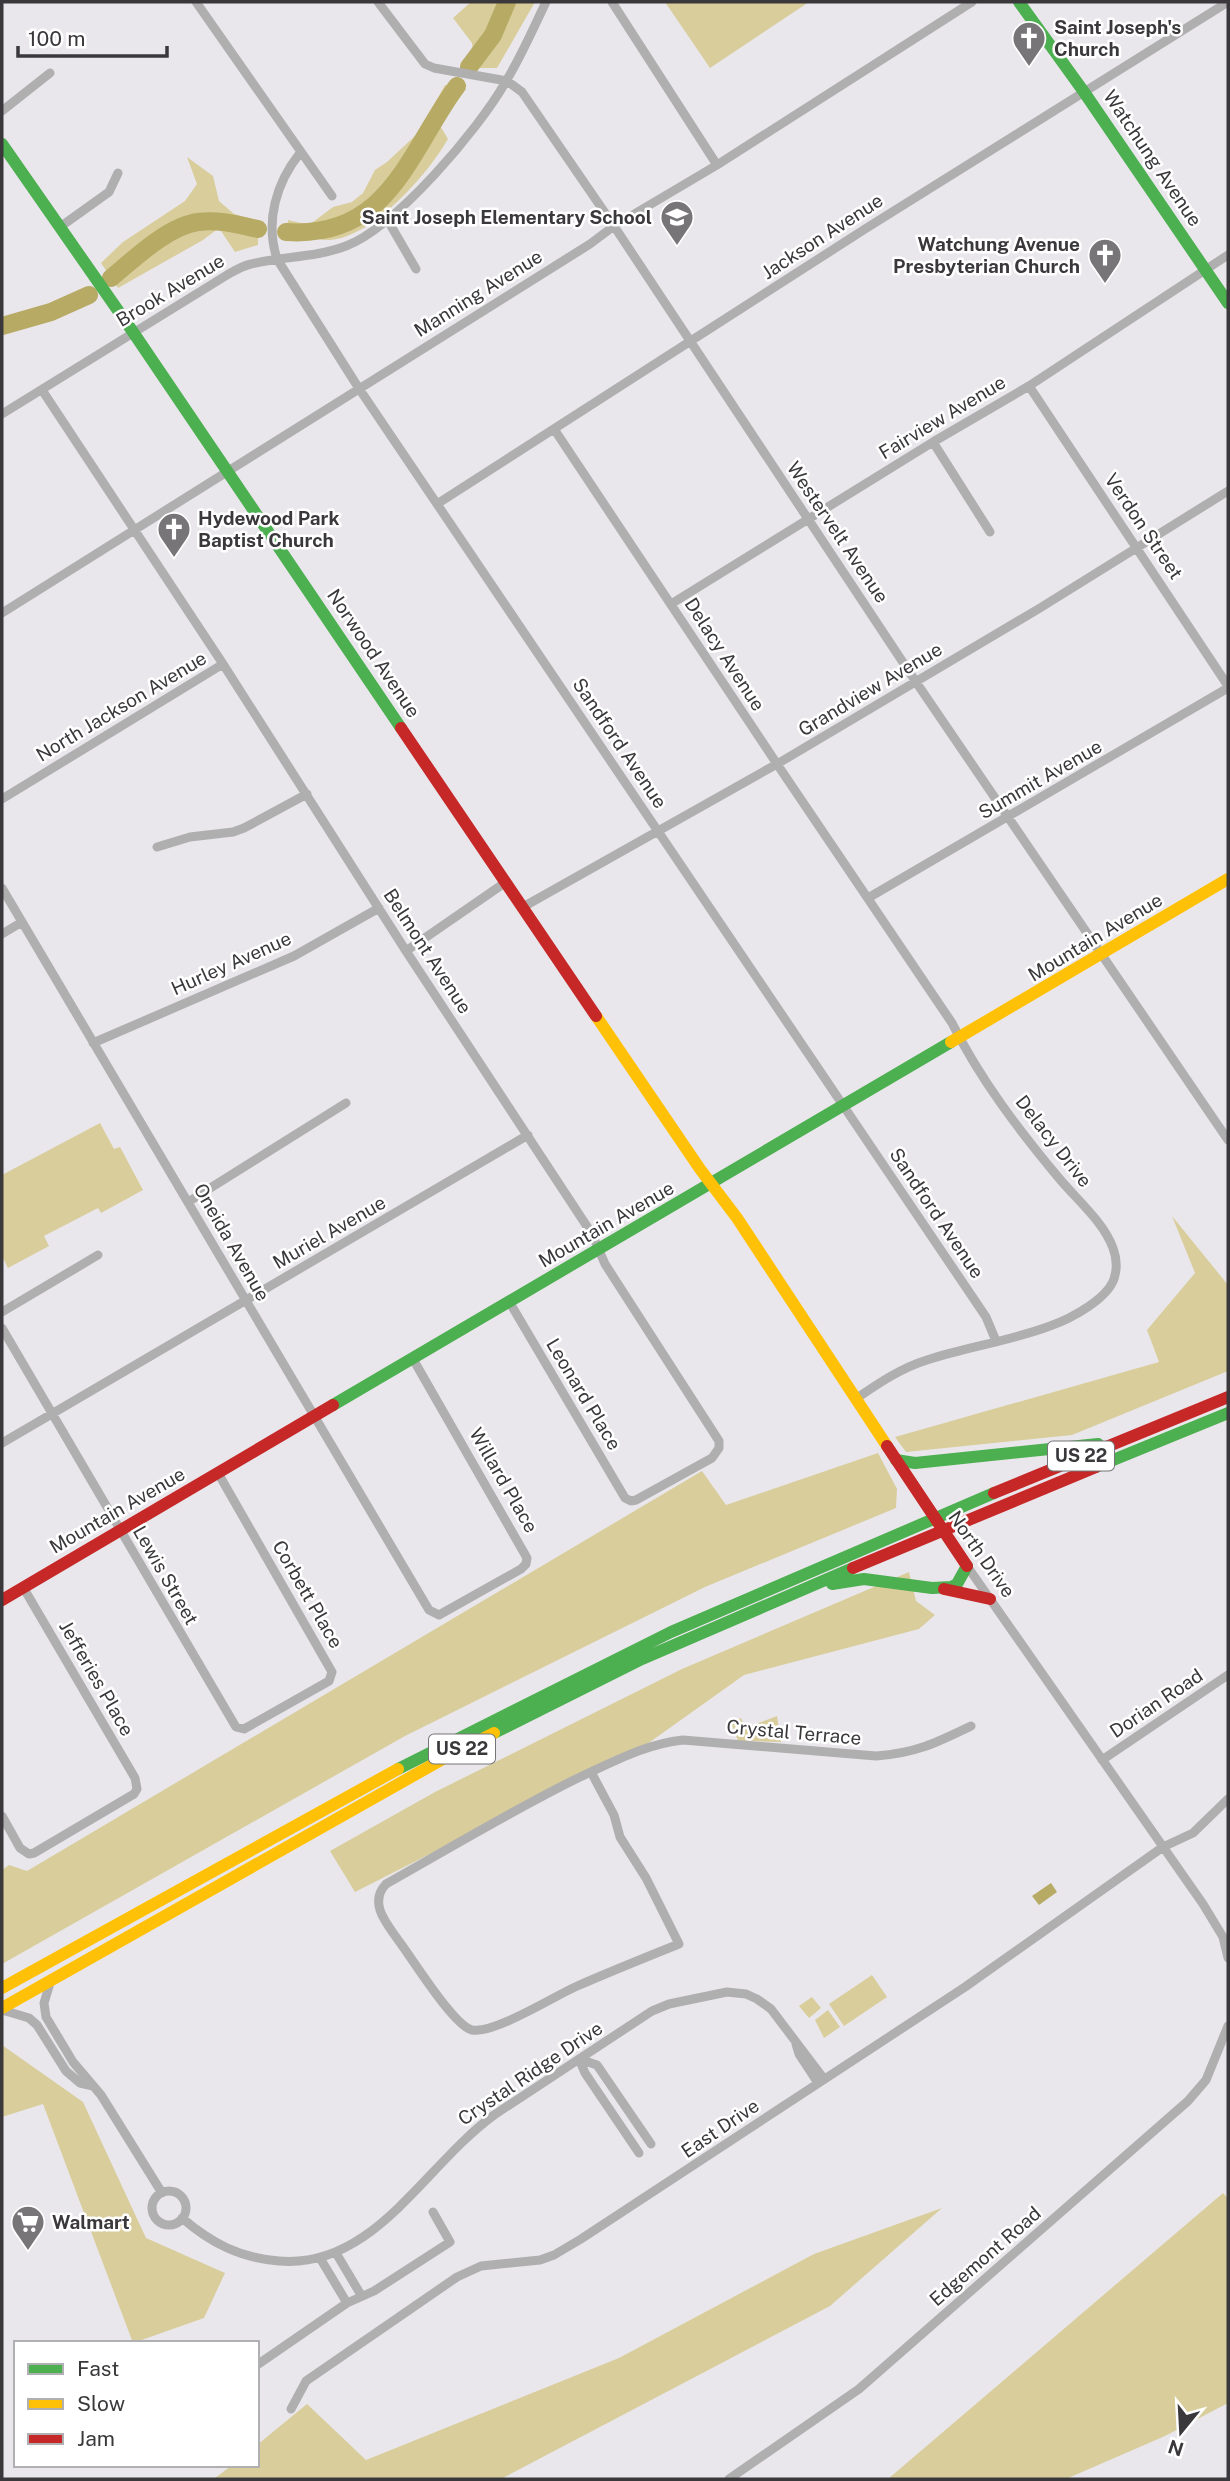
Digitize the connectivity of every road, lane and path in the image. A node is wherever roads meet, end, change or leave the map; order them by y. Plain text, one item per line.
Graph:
1 (196, 2) edge
2 (378, 2) edge
3 (546, 2) edge
4 (612, 2) edge
5 (972, 2) edge
6 (1018, 2) edge
7 (1228, 2) edge
8 (50, 73) dead end
9 (507, 81) junction
10 (1084, 92) junction
11 (2, 111) edge
12 (2, 144) edge
13 (300, 153) junction
14 (718, 165) junction
15 (118, 173) dead end
16 (332, 196) dead end
17 (387, 219) junction
18 (614, 226) junction
19 (60, 227) junction
20 (1228, 255) edge
21 (276, 259) junction
22 (416, 269) dead end
23 (1206, 269) junction
24 (1228, 303) edge
25 (133, 332) junction
26 (691, 341) junction
27 (1029, 386) junction
28 (358, 387) junction
29 (41, 390) junction
30 (2, 414) edge
31 (554, 429) junction
32 (933, 442) junction
33 (227, 470) junction
34 (1228, 491) edge
35 (436, 504) junction
36 (808, 519) junction
37 (133, 530) junction
38 (990, 532) dead end
39 (1138, 546) junction
40 (671, 604) junction
41 (2, 612) edge
42 (223, 664) junction
43 (916, 682) junction
44 (1228, 687) edge
45 (777, 765) junction
46 (307, 794) junction
47 (2, 799) edge
48 (1010, 817) junction
49 (657, 831) junction
50 (157, 847) dead end
51 (1228, 879) edge
52 (506, 882) junction
53 (2, 888) edge
54 (868, 898) junction
55 (523, 907) junction
56 (379, 908) junction
57 (22, 922) junction
58 (2, 934) edge
59 (406, 951) junction
60 (1103, 955) junction
61 (960, 1038) junction
62 (93, 1043) junction
63 (345, 1103) dead end
64 (843, 1107) junction
65 (528, 1135) junction
66 (1228, 1140) edge
67 (712, 1184) junction
68 (188, 1202) junction
69 (599, 1250) junction
70 (98, 1255) dead end
71 (246, 1301) junction
72 (510, 1303) junction
73 (2, 1312) edge
74 (2, 1328) edge
75 (996, 1341) junction
76 (413, 1359) junction
77 (1228, 1397) edge
78 (857, 1398) junction
79 (52, 1413) junction
80 (1228, 1413) edge
81 (315, 1416) junction
82 (1114, 1442) junction
83 (2, 1443) edge
84 (896, 1460) junction
85 (218, 1473) junction
86 (631, 1501) joint
87 (934, 1518) junction
88 (942, 1530) junction
89 (120, 1531) junction
90 (967, 1566) junction
91 (23, 1587) junction
92 (805, 1588) junction
93 (941, 1588) junction
94 (990, 1599) junction
95 (2, 1600) edge
96 (433, 1614) joint
97 (1228, 1675) edge
98 (971, 1726) dead end
99 (239, 1729) joint
100 (1102, 1760) junction
101 (591, 1772) junction
102 (1228, 1799) edge
103 (2, 1816) edge
104 (1163, 1847) junction
105 (1226, 1938) edge
106 (1228, 1958) edge
107 (51, 1980) junction
108 (2, 1988) edge
109 (2, 2009) edge
110 (1228, 2026) edge
111 (579, 2059) junction
112 (821, 2081) junction
113 (93, 2086) junction
114 (652, 2144) dead end
115 (639, 2152) dead end
116 (162, 2193) junction
117 (433, 2213) dead end
118 (182, 2218) junction
119 (335, 2253) junction
120 (320, 2258) junction
121 (361, 2295) junction
122 (347, 2303) junction
123 (259, 2364) edge
124 (291, 2409) dead end
125 (729, 2479) edge

1 - 13 street
2 - 9 street
3 - 9 street, Brook Avenue
4 - 14 street
5 - 14 street, Manning Avenue
6 - 10 main road, Watchung Avenue
7 - 10 street, Jackson Avenue
8 - 11 street
9 - 17 street, Brook Avenue
9 - 18 street, Westervelt Avenue
10 - 23 main road, Watchung Avenue
10 - 26 street, Jackson Avenue
12 - 19 main road, Norwood Avenue
13 - 16 street
13 - 21 street, Sandford Avenue
14 - 18 street, Manning Avenue
15 - 19 street
17 - 21 street, Brook Avenue
17 - 22 street
18 - 26 street, Westervelt Avenue
18 - 28 street, Manning Avenue
19 - 25 main road, Norwood Avenue
20 - 23 street, Fairview Avenue
21 - 25 street, Brook Avenue
21 - 28 street, Sandford Avenue
23 - 24 main road, Watchung Avenue
23 - 27 street, Fairview Avenue
25 - 29 street, Brook Avenue
25 - 33 main road, Norwood Avenue
26 - 31 street, Jackson Avenue
26 - 36 street, Westervelt Avenue
27 - 32 street, Fairview Avenue
27 - 39 street, Verdon Street
28 - 33 street, Manning Avenue
28 - 35 street, Sandford Avenue
29 - 30 street, Brook Avenue
29 - 37 street, Belmont Avenue
31 - 35 street, Jackson Avenue
31 - 40 street, Delacy Avenue
32 - 36 street, Fairview Avenue
32 - 38 street
33 - 37 street, Manning Avenue
33 - 52 main road, Norwood Avenue
34 - 39 street, Grandview Avenue
35 - 49 street, Sandford Avenue
36 - 40 street, Fairview Avenue
36 - 43 street, Westervelt Avenue
37 - 41 street, Manning Avenue
37 - 42 street, Belmont Avenue
39 - 43 street, Grandview Avenue
39 - 44 street, Verdon Street
40 - 45 street, Delacy Avenue
42 - 46 street, Belmont Avenue
42 - 47 street, North Jackson Avenue
43 - 45 street, Grandview Avenue
43 - 48 street, Westervelt Avenue
44 - 48 street, Summit Avenue
45 - 49 street, Grandview Avenue
45 - 54 street, Delacy Avenue
46 - 50 street
46 - 56 street, Belmont Avenue
48 - 54 street, Summit Avenue
48 - 60 street, Westervelt Avenue
49 - 55 street, Grandview Avenue
49 - 64 street, Sandford Avenue
51 - 60 main road, Mountain Avenue
52 - 55 main road, Norwood Avenue
52 - 59 street
53 - 57 street, Oneida Avenue
54 - 61 street, Delacy Avenue
55 - 67 main road, Norwood Avenue
56 - 59 street, Belmont Avenue
56 - 62 street, Hurley Avenue
57 - 58 street
57 - 62 street, Oneida Avenue
59 - 65 street, Belmont Avenue
60 - 61 main road, Mountain Avenue
60 - 66 street, Westervelt Avenue
61 - 64 main road, Mountain Avenue
61 - 75 street, Delacy Drive
62 - 68 street, Oneida Avenue
63 - 68 street
64 - 67 main road, Mountain Avenue
64 - 75 street, Sandford Avenue
65 - 69 street, Belmont Avenue
65 - 71 street, Muriel Avenue
67 - 69 main road, Mountain Avenue
67 - 78 main road, North Drive
68 - 71 street, Oneida Avenue
69 - 72 main road, Mountain Avenue
69 - 86 street, Belmont Avenue
70 - 73 street
71 - 79 street, Muriel Avenue
71 - 81 street, Oneida Avenue
72 - 76 main road, Mountain Avenue
72 - 86 street, Leonard Place
74 - 79 street, Lewis Street
75 - 78 street
76 - 81 main road, Mountain Avenue
76 - 96 street, Willard Place
77 - 82 main road, US 22
78 - 84 main road, North Drive
79 - 83 street, Muriel Avenue
79 - 89 street, Lewis Street
80 - 88 main road, US 22
81 - 85 main road, Mountain Avenue
81 - 96 street, Oneida Avenue
82 - 84 main road
82 - 87 main road, US 22
84 - 87 main road, North Drive
85 - 89 main road, Mountain Avenue
85 - 99 street, Corbett Place
87 - 88 main road, North Drive
87 - 108 main road, US 22
88 - 90 main road, North Drive
88 - 92 main road, US 22
89 - 91 main road, Mountain Avenue
89 - 99 street, Lewis Street
90 - 93 main road
90 - 94 street, North Drive
91 - 95 main road, Mountain Avenue
91 - 103 street, Jefferies Place
92 - 93 main road
92 - 107 main road, US 22
93 - 94 main road
94 - 100 street, North Drive
97 - 100 street, Dorian Road
98 - 101 street, Crystal Terrace
100 - 104 street, North Drive
101 - 101 street
102 - 104 street, East Drive
104 - 105 street, North Drive
104 - 112 street, East Drive
105 - 106 street
107 - 109 main road, US 22
107 - 113 street, Crystal Ridge Drive
109 - 113 street, Crystal Ridge Drive
110 - 125 street, Edgemont Road
111 - 112 street, Crystal Ridge Drive
111 - 114 street
111 - 115 street
111 - 119 street, Crystal Ridge Drive
112 - 124 street, East Drive
113 - 116 street, Crystal Ridge Drive
116 - 118 street, Crystal Ridge Drive
116 - 118 street
117 - 121 street
118 - 120 street, Crystal Ridge Drive
119 - 120 street, Crystal Ridge Drive
119 - 121 street
120 - 122 street
121 - 122 street
122 - 123 street

